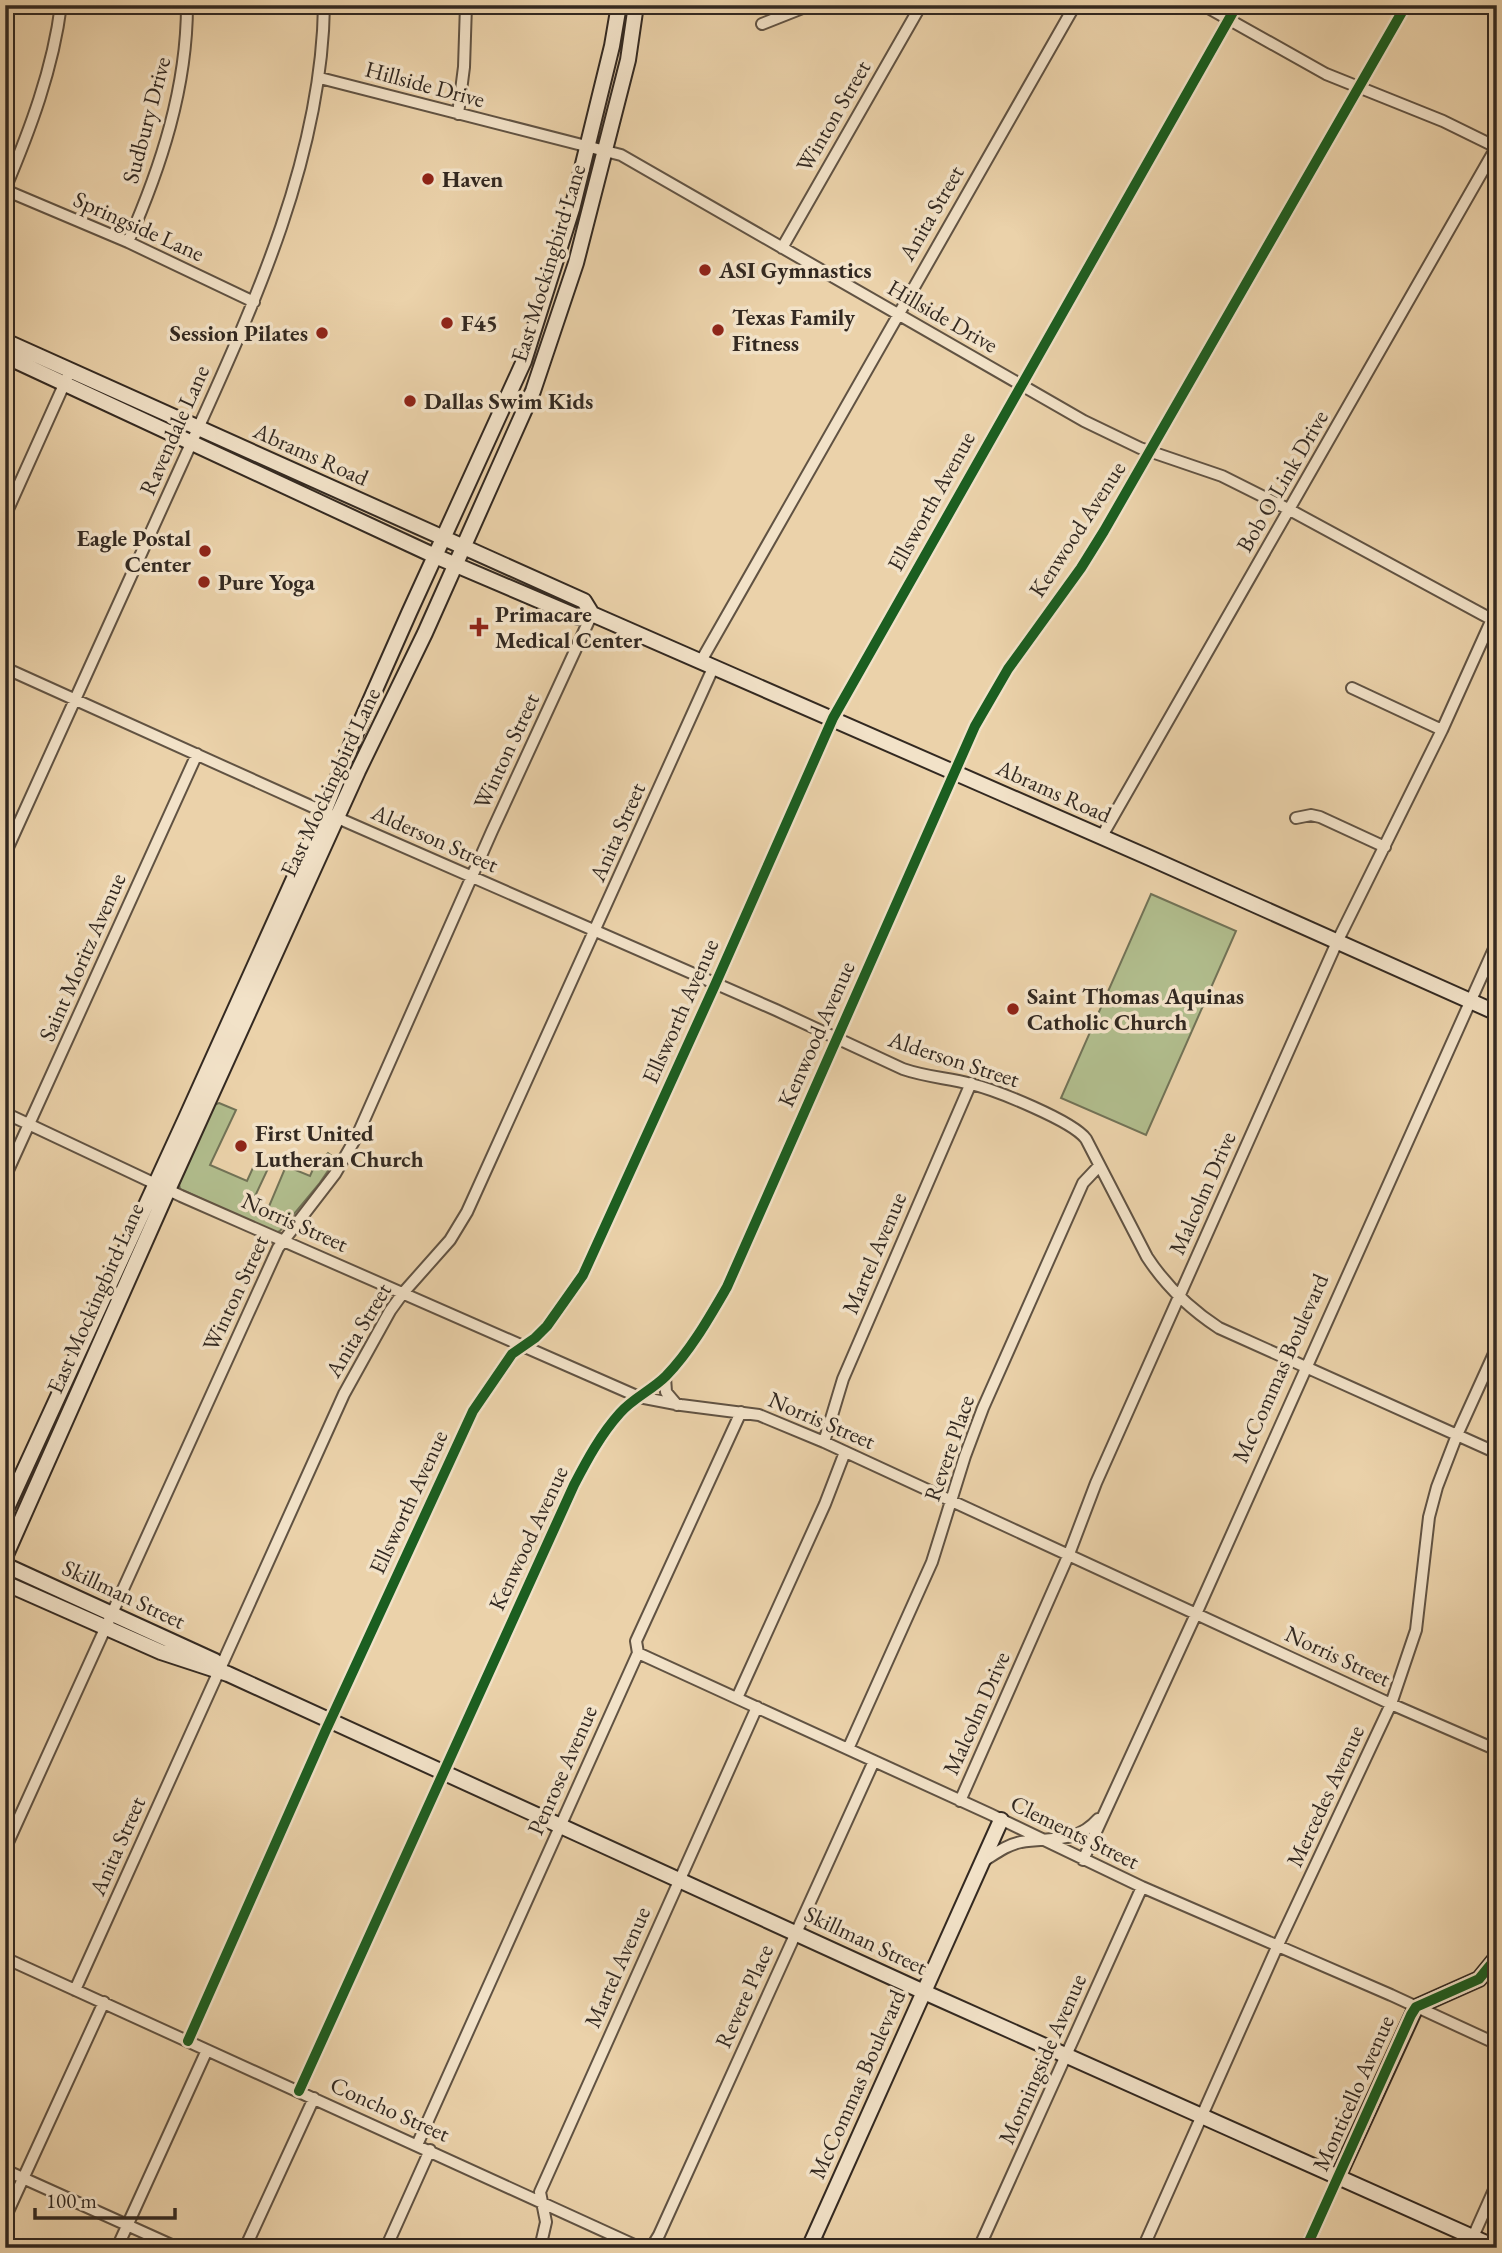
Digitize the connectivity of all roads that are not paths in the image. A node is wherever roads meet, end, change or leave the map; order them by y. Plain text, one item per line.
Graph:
1 (61, 5) edge
2 (187, 5) edge
3 (324, 5) edge
4 (466, 5) edge
5 (619, 5) edge
6 (636, 5) edge
7 (810, 5) edge
8 (921, 5) edge
9 (1075, 5) edge
10 (1203, 5) edge
11 (1237, 5) edge
12 (1406, 5) edge
13 (1229, 20) junction
14 (762, 24) dead end
15 (320, 78) junction
16 (1360, 89) junction
17 (458, 114) junction
18 (587, 146) junction
19 (1496, 147) edge
20 (605, 150) junction
21 (5, 190) edge
22 (128, 242) junction
23 (782, 248) junction
24 (254, 302) junction
25 (897, 314) junction
26 (5, 341) edge
27 (5, 356) edge
28 (67, 377) junction
29 (1021, 385) junction
30 (198, 429) junction
31 (191, 443) junction
32 (1151, 452) junction
33 (291, 470) junction
34 (284, 486) junction
35 (1290, 510) junction
36 (5, 516) edge
37 (443, 538) junction
38 (463, 547) junction
39 (435, 556) junction
40 (456, 564) junction
41 (1497, 608) edge
42 (592, 614) junction
43 (1491, 619) junction
44 (707, 664) junction
45 (5, 668) edge
46 (1352, 688) dead end
47 (75, 699) junction
48 (370, 701) junction
49 (833, 718) junction
50 (1442, 730) junction
51 (197, 754) junction
52 (358, 771) junction
53 (954, 772) junction
54 (330, 815) junction
55 (1296, 818) dead end
56 (1101, 836) junction
57 (1385, 847) junction
58 (5, 854) edge
59 (472, 877) junction
60 (595, 931) junction
61 (1337, 942) junction
62 (1497, 942) edge
63 (715, 985) junction
64 (1469, 1000) junction
65 (1497, 1013) edge
66 (836, 1037) junction
67 (971, 1083) junction
68 (5, 1113) edge
69 (29, 1124) junction
70 (1099, 1166) junction
71 (5, 1177) edge
72 (162, 1187) junction
73 (282, 1240) junction
74 (403, 1293) junction
75 (1179, 1296) junction
76 (523, 1347) junction
77 (1497, 1347) edge
78 (1305, 1367) junction
79 (665, 1377) junction
80 (639, 1397) junction
81 (677, 1405) junction
82 (741, 1412) junction
83 (56, 1422) junction
84 (1457, 1435) junction
85 (824, 1442) junction
86 (845, 1452) junction
87 (1497, 1453) edge
88 (953, 1502) junction
89 (5, 1512) edge
90 (1069, 1554) junction
91 (5, 1557) edge
92 (5, 1565) edge
93 (5, 1583) edge
94 (112, 1614) junction
95 (1196, 1614) junction
96 (105, 1629) junction
97 (638, 1653) junction
98 (219, 1670) junction
99 (737, 1698) junction
100 (1391, 1704) junction
101 (757, 1707) junction
102 (331, 1720) junction
103 (848, 1749) junction
104 (1497, 1750) edge
105 (874, 1761) junction
106 (444, 1772) junction
107 (960, 1801) junction
108 (1105, 1812) junction
109 (1001, 1819) junction
110 (561, 1825) junction
111 (1047, 1841) junction
112 (5, 1849) edge
113 (1083, 1860) junction
114 (982, 1863) junction
115 (680, 1880) junction
116 (1142, 1887) junction
117 (796, 1933) junction
118 (1277, 1947) junction
119 (1497, 1957) edge
120 (5, 1958) edge
121 (75, 1990) junction
122 (924, 1992) junction
123 (104, 2003) junction
124 (1416, 2007) junction
125 (187, 2041) junction
126 (1497, 2044) edge
127 (207, 2050) junction
128 (1067, 2056) junction
129 (299, 2091) junction
130 (314, 2098) junction
131 (1202, 2115) junction
132 (416, 2145) junction
133 (430, 2150) junction
134 (5, 2170) edge
135 (1338, 2177) junction
136 (23, 2178) junction
137 (1497, 2183) edge
138 (540, 2200) junction
139 (5, 2217) edge
140 (127, 2225) junction
141 (1470, 2243) edge
142 (811, 2244) edge
143 (117, 2248) edge
144 (178, 2248) edge
145 (245, 2248) edge
146 (386, 2248) edge
147 (540, 2248) edge
148 (641, 2248) edge
149 (651, 2248) edge
150 (830, 2248) edge
151 (979, 2248) edge
152 (1143, 2248) edge
153 (1306, 2248) edge
154 (1497, 2248) edge

1 - 21 street
2 - 22 street, Sudbury Drive
3 - 15 street, Ravendale Lane
4 - 17 street
5 - 18 main road, East Mockingbird Lane
6 - 20 main road, East Mockingbird Lane
7 - 14 street
8 - 23 street, Winton Street
9 - 25 street, Anita Street
10 - 13 street
11 - 13 street, Ellsworth Avenue
12 - 16 street, Kenwood Avenue
13 - 16 street
13 - 29 street, Ellsworth Avenue
15 - 17 street, Hillside Drive
15 - 24 street, Ravendale Lane
16 - 19 street
16 - 32 street, Kenwood Avenue
17 - 18 street, Hillside Drive
18 - 20 street, Hillside Drive
18 - 37 main road, East Mockingbird Lane
19 - 35 street, Bob O Link Drive
20 - 23 street, Hillside Drive
20 - 38 main road, East Mockingbird Lane
21 - 22 street, Springside Lane
22 - 24 street, Springside Lane
23 - 25 street, Hillside Drive
24 - 30 street, Ravendale Lane
25 - 29 street, Hillside Drive
25 - 44 street, Anita Street
26 - 28 main road, Abrams Road
27 - 28 main road, Abrams Road
28 - 30 main road, Abrams Road
28 - 31 main road, Abrams Road
28 - 36 street
29 - 32 street, Hillside Drive
29 - 49 street, Ellsworth Avenue
30 - 31 street, Ravendale Lane
30 - 33 main road, Abrams Road
31 - 34 main road, Abrams Road
31 - 47 street, Ravendale Lane
32 - 35 street, Hillside Drive
32 - 53 street, Kenwood Avenue
33 - 34 main road
33 - 37 main road, Abrams Road
34 - 39 main road, Abrams Road
35 - 43 street, Hillside Drive
35 - 56 street, Bob O Link Drive
37 - 38 main road, Abrams Road
37 - 39 main road, East Mockingbird Lane
38 - 40 main road, East Mockingbird Lane
38 - 42 main road, Abrams Road
39 - 40 main road, Abrams Road
39 - 48 main road, East Mockingbird Lane
40 - 42 main road, Abrams Road
40 - 52 main road, East Mockingbird Lane
41 - 43 street, Malcolm Drive
42 - 44 main road, Abrams Road
42 - 59 street, Winton Street
43 - 50 street, Malcolm Drive
44 - 49 main road, Abrams Road
44 - 60 street, Anita Street
45 - 47 street, Alderson Street
46 - 50 street
47 - 51 street, Alderson Street
47 - 58 street, Ravendale Lane
48 - 52 main road
48 - 54 main road, East Mockingbird Lane
49 - 53 main road, Abrams Road
49 - 63 street, Ellsworth Avenue
50 - 57 street, Malcolm Drive
51 - 54 street, Alderson Street
51 - 69 street, Saint Moritz Avenue
52 - 54 main road, East Mockingbird Lane
53 - 56 main road, Abrams Road
53 - 66 street, Kenwood Avenue
54 - 59 street, Alderson Street
54 - 72 main road, East Mockingbird Lane
55 - 57 street
56 - 61 main road, Abrams Road
57 - 61 street, Malcolm Drive
59 - 60 street, Alderson Street
59 - 73 street, Winton Street
60 - 63 street, Alderson Street
60 - 74 street, Anita Street
61 - 64 main road, Abrams Road
61 - 75 street, Malcolm Drive
62 - 64 street, McCommas Boulevard
63 - 66 street, Alderson Street
63 - 76 street, Ellsworth Avenue
64 - 65 main road, Abrams Road
64 - 78 street, McCommas Boulevard
66 - 67 street, Alderson Street
66 - 79 street, Kenwood Avenue
67 - 70 street, Alderson Street
67 - 85 street, Martel Avenue
68 - 69 street, Norris Street
69 - 71 street, Saint Moritz Avenue
69 - 72 street, Norris Street
70 - 75 street, Alderson Street
70 - 88 street, Revere Place
72 - 73 street, Norris Street
72 - 83 main road, East Mockingbird Lane
73 - 74 street, Norris Street
73 - 94 street, Winton Street
74 - 76 street, Norris Street
74 - 98 street, Anita Street
75 - 78 street, Alderson Street
75 - 90 street, Malcolm Drive
76 - 80 street, Norris Street
76 - 102 street, Ellsworth Avenue
77 - 84 street, Mercedes Avenue
78 - 84 street, Alderson Street
78 - 95 street, McCommas Boulevard
79 - 80 street, Kenwood Avenue
79 - 81 street
80 - 81 street, Norris Street
80 - 106 street, Kenwood Avenue
81 - 82 street, Norris Street
82 - 85 street, Norris Street
82 - 97 street, Penrose Avenue
83 - 89 main road, East Mockingbird Lane
83 - 91 main road, East Mockingbird Lane
84 - 87 street, Alderson Street
84 - 100 street, Mercedes Avenue
85 - 86 street, Norris Street
86 - 88 street, Norris Street
86 - 99 street
88 - 90 street, Norris Street
88 - 103 street, Revere Place
90 - 95 street, Norris Street
90 - 107 street, Malcolm Drive
92 - 94 main road, Skillman Street
93 - 96 main road, Skillman Street
94 - 96 street, Winton Street
94 - 98 main road, Skillman Street
95 - 100 street, Norris Street
95 - 108 street, McCommas Boulevard
96 - 98 main road, Skillman Street
96 - 112 street, Winton Street
97 - 99 street, Clements Street
97 - 110 street, Penrose Avenue
98 - 102 main road, Skillman Street
98 - 121 street, Anita Street
99 - 101 street, Clements Street
100 - 104 street, Norris Street
100 - 118 street, Mercedes Avenue
101 - 103 street, Clements Street
101 - 115 street, Martel Avenue
102 - 106 main road, Skillman Street
102 - 125 street, Ellsworth Avenue
103 - 105 street, Clements Street
105 - 107 street, Clements Street
105 - 117 street, Revere Place
106 - 110 main road, Skillman Street
106 - 129 street, Kenwood Avenue
107 - 109 street, Clements Street
108 - 111 street, McCommas Boulevard
108 - 113 street, McCommas Boulevard
109 - 111 street, Clements Street
109 - 114 main road, McCommas Boulevard
110 - 115 main road, Skillman Street
110 - 132 street, Penrose Avenue
111 - 113 street, Clements Street
111 - 114 street, McCommas Boulevard
113 - 116 street, Clements Street
114 - 122 main road, McCommas Boulevard
115 - 117 main road, Skillman Street
115 - 138 street, Martel Avenue
116 - 118 street, Clements Street
116 - 128 street, Morningside Avenue
117 - 122 main road, Skillman Street
117 - 149 street, Revere Place
118 - 124 street, Clements Street
118 - 131 street, Mercedes Avenue
119 - 124 main road, Monticello Avenue
120 - 121 street, Concho Street
121 - 123 street, Concho Street
122 - 128 main road, Skillman Street
122 - 142 main road, McCommas Boulevard
123 - 125 street, Concho Street
123 - 136 street
124 - 126 street, Clements Street
124 - 135 main road, Monticello Avenue
125 - 127 street, Concho Street
127 - 129 street, Concho Street
127 - 140 street
128 - 131 main road, Skillman Street
128 - 151 street, Morningside Avenue
129 - 130 street, Concho Street
130 - 132 street, Concho Street
130 - 145 street
131 - 135 main road, Skillman Street
131 - 152 street, Mercedes Avenue
132 - 133 street, Concho Street
133 - 138 street, Concho Street
133 - 146 street
134 - 136 street
135 - 141 main road, Skillman Street
135 - 153 street, Monticello Avenue
136 - 139 street
136 - 140 street
137 - 141 street
138 - 147 street, Martel Avenue
138 - 148 street, Concho Street
140 - 143 street
140 - 144 street
141 - 154 main road, Skillman Street
142 - 150 street

